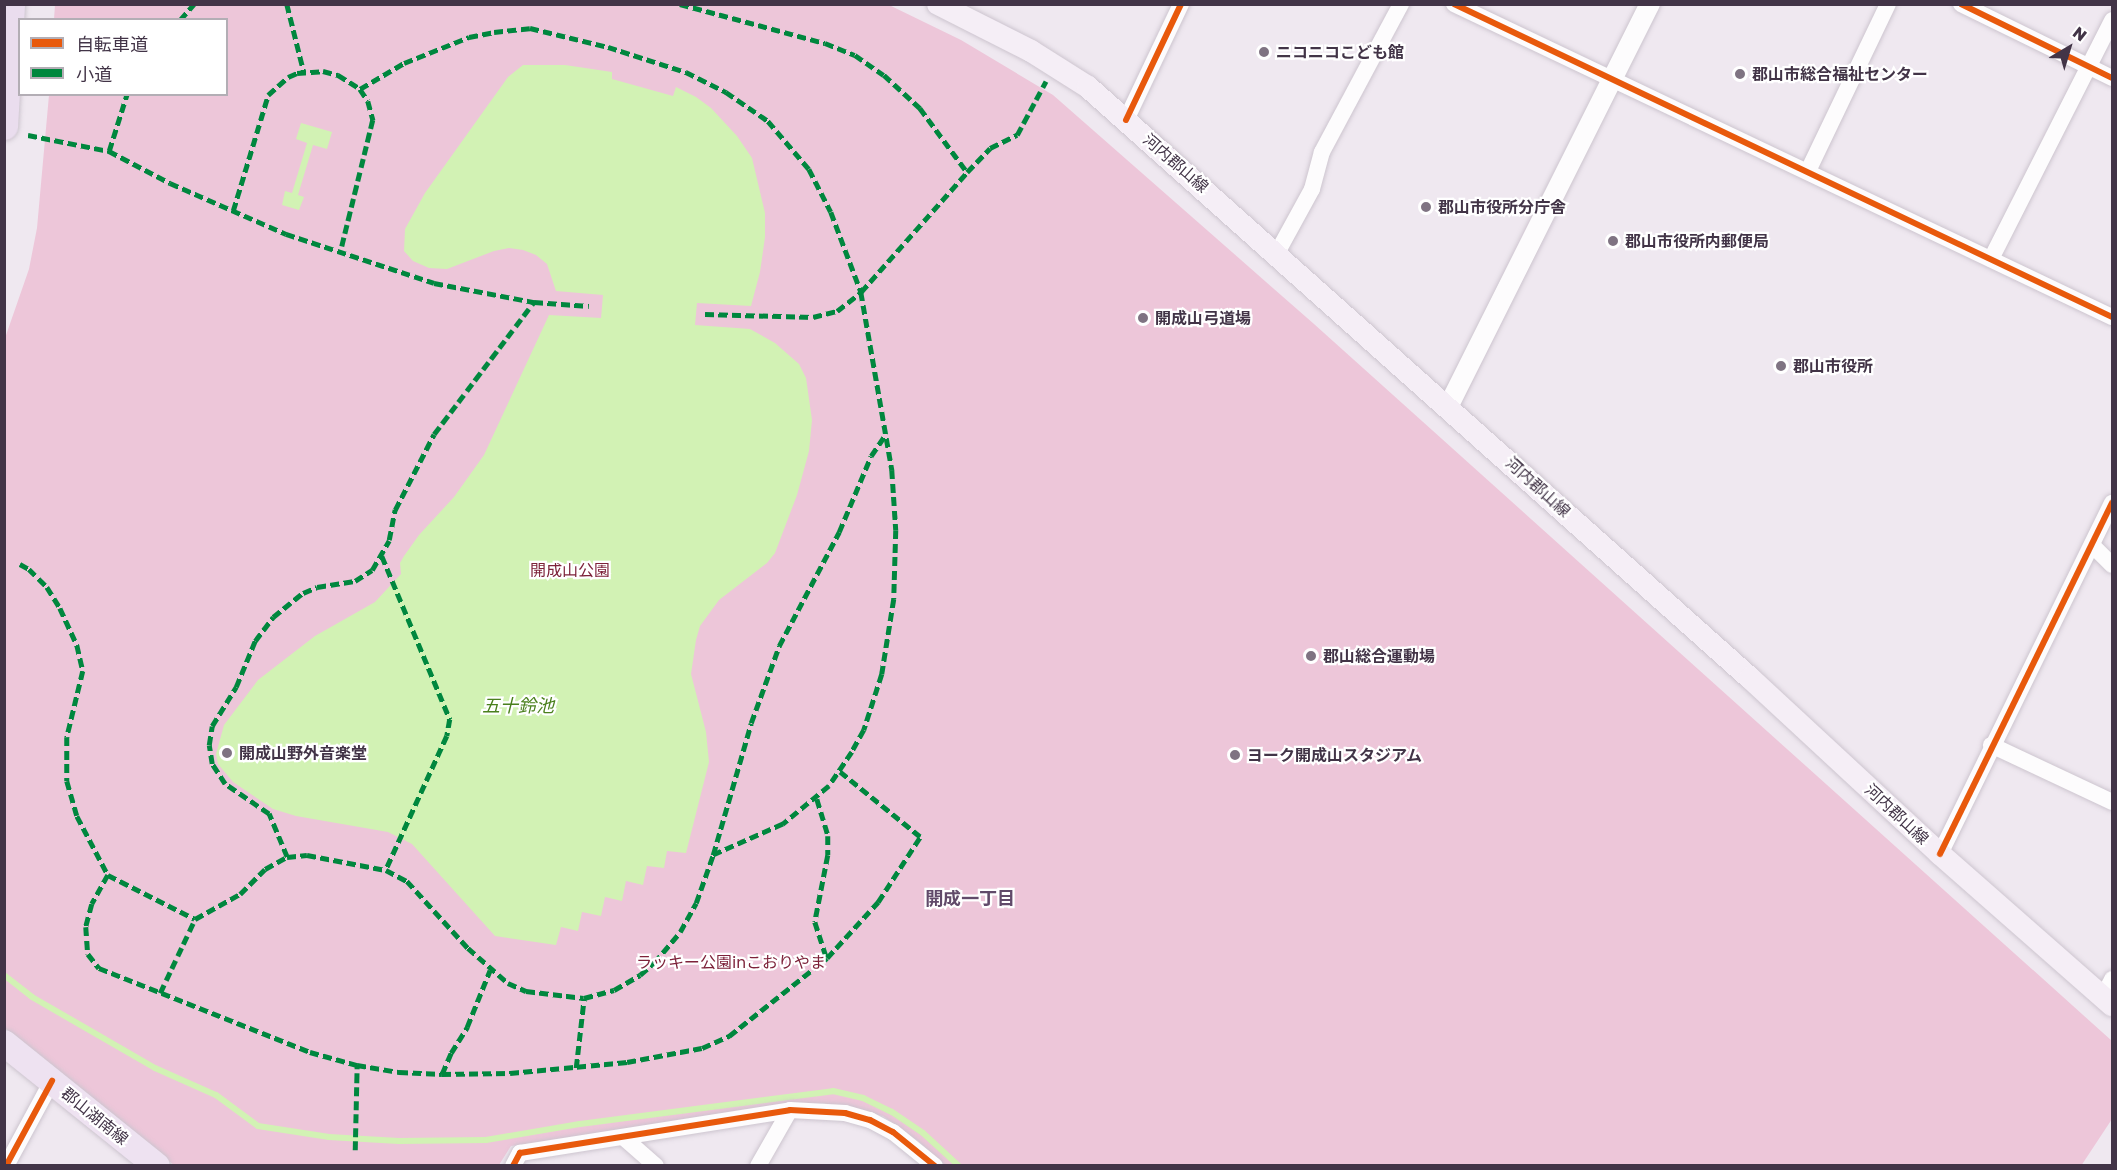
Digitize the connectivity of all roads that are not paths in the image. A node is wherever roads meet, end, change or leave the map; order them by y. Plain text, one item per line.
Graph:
1 (11, 4) edge
2 (938, 4) edge
3 (1181, 4) edge
4 (1401, 4) edge
5 (1454, 4) edge
6 (1650, 4) edge
7 (1888, 4) edge
8 (1960, 4) edge
9 (2112, 20) edge
10 (2089, 67) junction
11 (1613, 78) junction
12 (2112, 78) edge
13 (1126, 120) junction
14 (4, 126) edge
15 (1808, 171) junction
16 (1277, 253) junction
17 (1991, 259) junction
18 (2112, 317) edge
19 (1448, 407) junction
20 (2112, 503) edge
21 (2092, 545) junction
22 (2112, 566) edge
23 (1991, 745) junction
24 (2112, 802) edge
25 (1940, 854) junction
26 (2109, 994) edge
27 (4, 1043) edge
28 (52, 1081) junction
29 (790, 1110) junction
30 (623, 1137) junction
31 (6, 1166) edge
32 (157, 1166) edge
33 (513, 1166) edge
34 (656, 1166) edge
35 (758, 1166) edge
36 (935, 1166) edge

1 - 14 highway
2 - 13 main road, 河内郡山線
3 - 13 street
4 - 16 street
5 - 11 street
6 - 11 street
7 - 15 street
8 - 10 street
9 - 10 street
10 - 12 street
10 - 17 street
11 - 15 street
11 - 19 street
13 - 16 main road, 河内郡山線
15 - 17 street
16 - 19 main road, 河内郡山線
17 - 18 street
19 - 25 main road, 河内郡山線
20 - 21 street
21 - 22 street
21 - 23 street
23 - 24 street
23 - 25 street
25 - 26 main road, 河内郡山線
27 - 28 main road, 郡山湖南線
28 - 31 street
28 - 32 main road, 郡山湖南線
29 - 30 street
29 - 35 street
29 - 36 street
30 - 33 street
30 - 34 street

